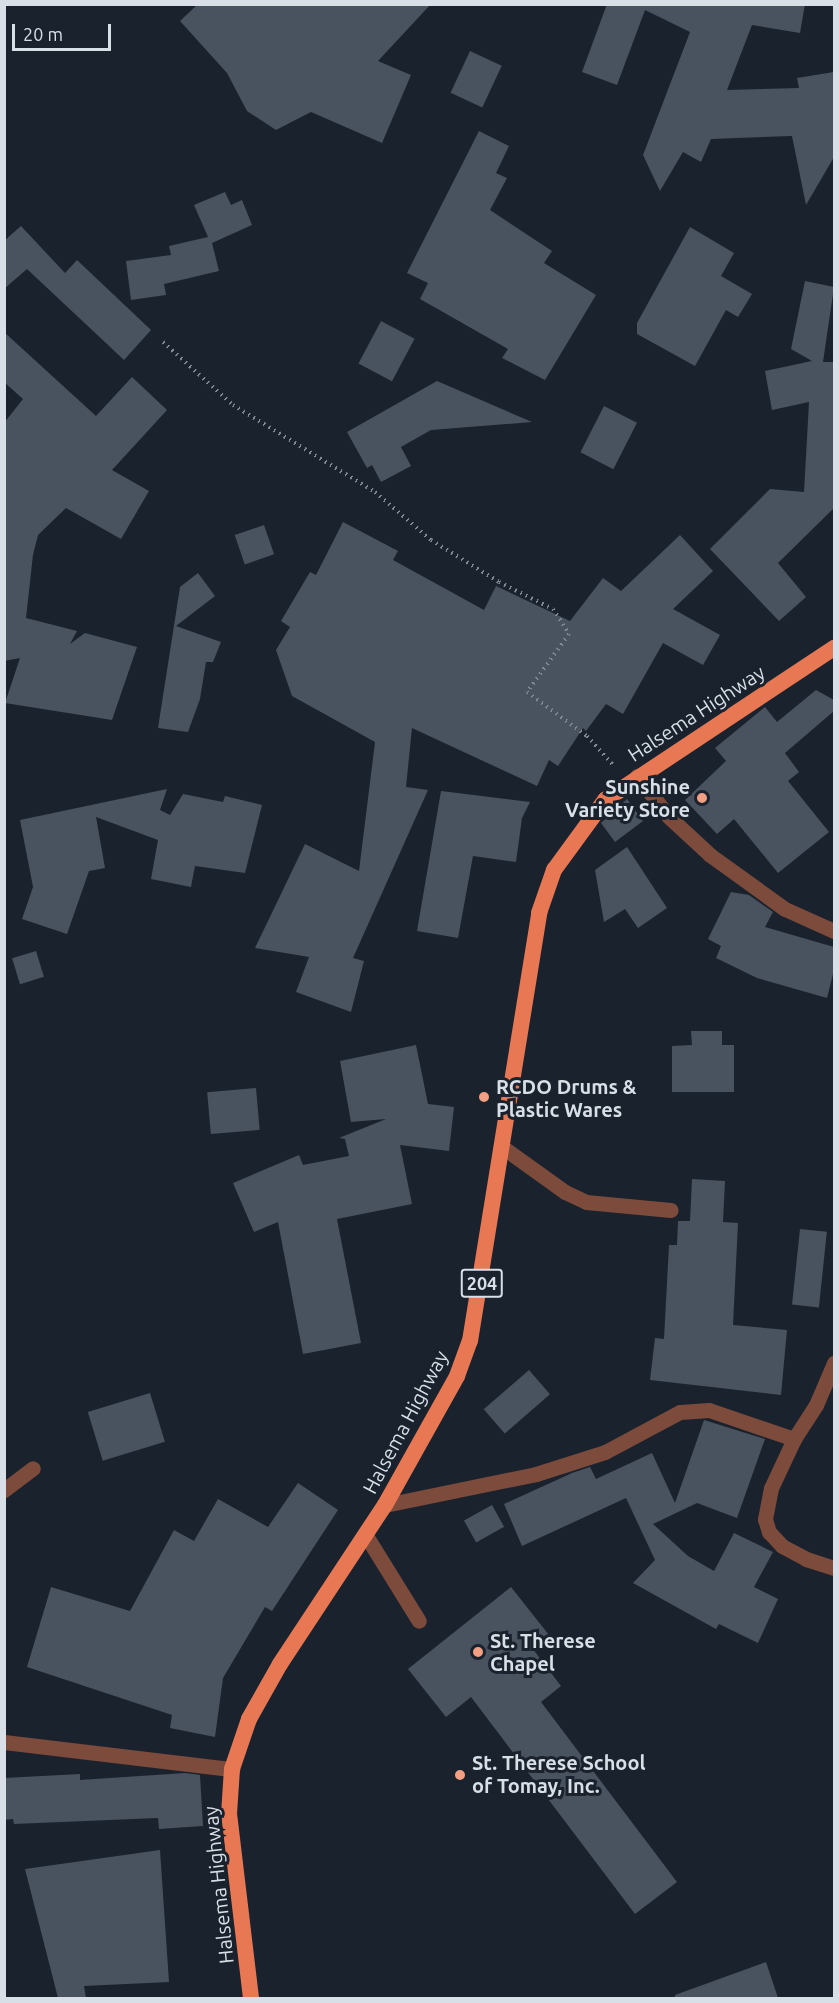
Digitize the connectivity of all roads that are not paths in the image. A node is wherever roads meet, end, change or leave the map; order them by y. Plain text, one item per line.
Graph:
1 (834, 648) edge
2 (632, 779) junction
3 (834, 931) edge
4 (501, 1146) junction
5 (671, 1210) dead end
6 (834, 1363) edge
7 (794, 1439) junction
8 (33, 1468) dead end
9 (4, 1490) edge
10 (385, 1505) junction
11 (365, 1534) junction
12 (834, 1568) edge
13 (419, 1621) dead end
14 (4, 1742) edge
15 (231, 1769) junction
16 (250, 1998) edge

1 - 2 highway, Halsema Highway / 204
2 - 3 street
2 - 4 highway, Halsema Highway / 204
4 - 5 street
4 - 10 highway, Halsema Highway / 204
6 - 7 street
7 - 10 street
7 - 12 street
8 - 9 street
10 - 11 highway, Halsema Highway / 204
11 - 13 street
11 - 15 highway, Halsema Highway / 204
14 - 15 street
15 - 16 highway, Halsema Highway / 204

